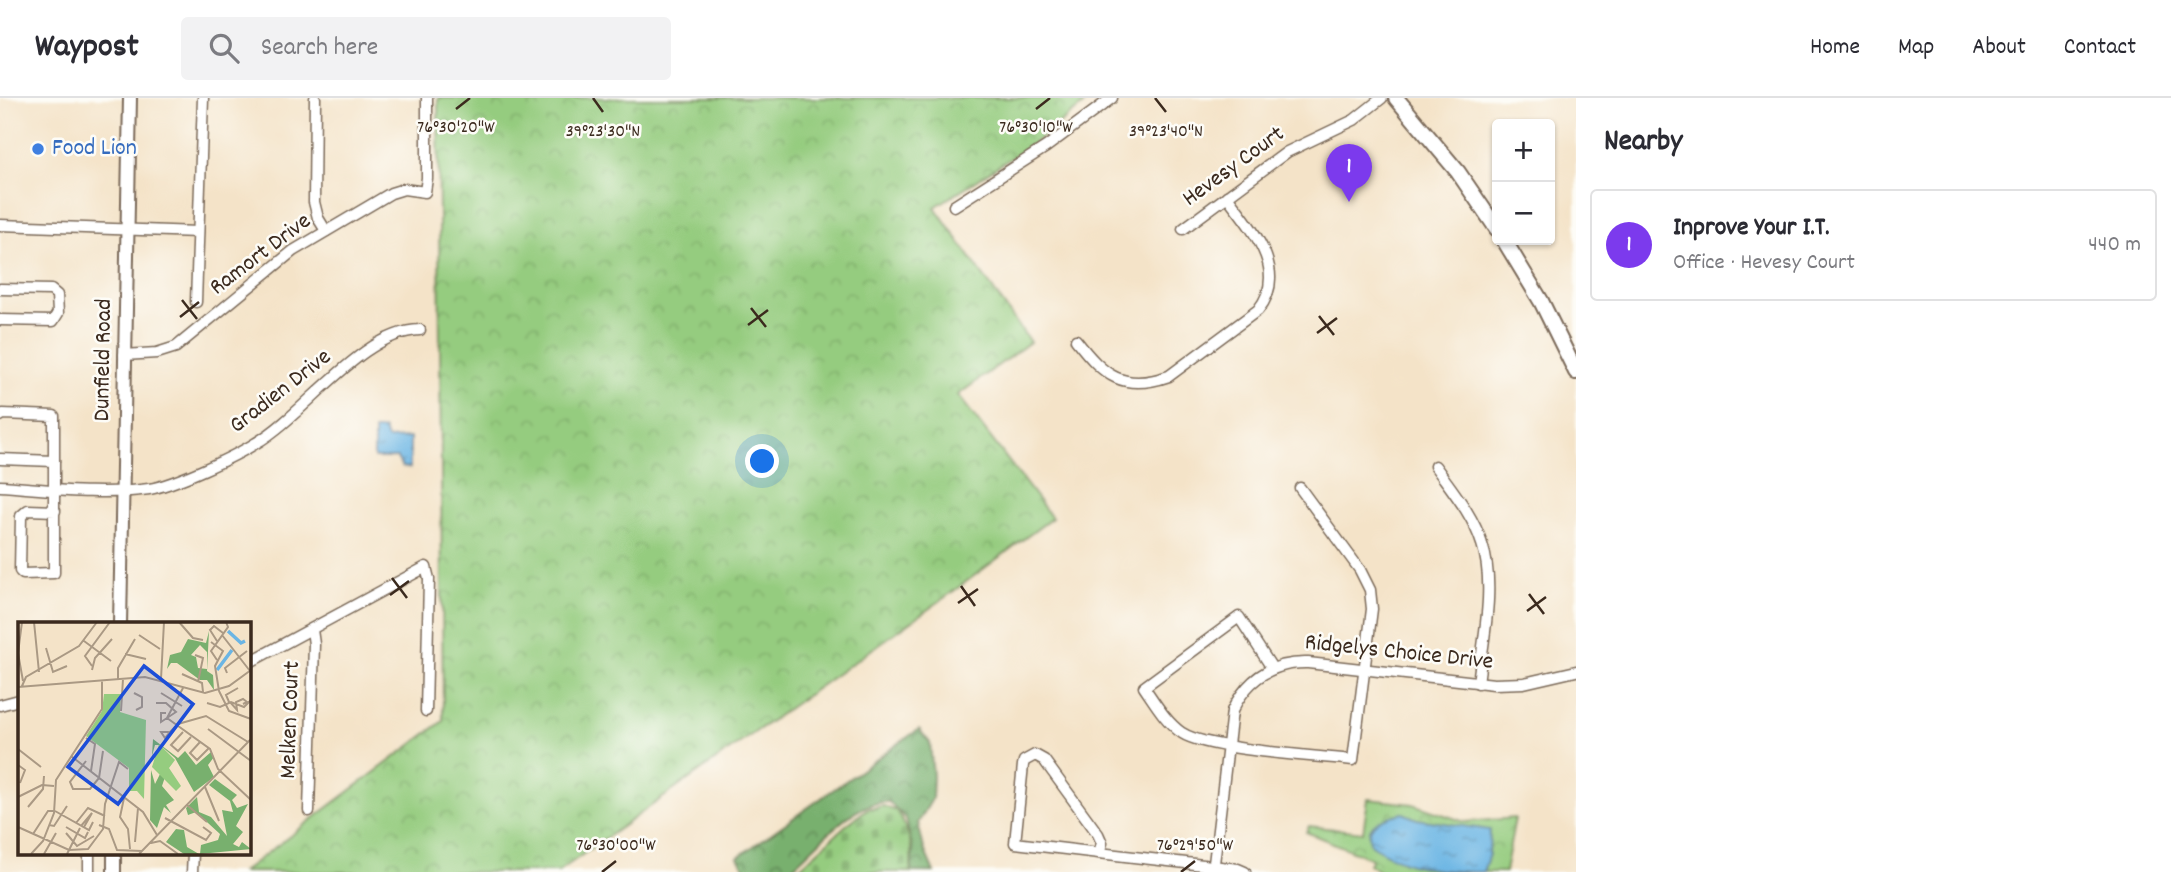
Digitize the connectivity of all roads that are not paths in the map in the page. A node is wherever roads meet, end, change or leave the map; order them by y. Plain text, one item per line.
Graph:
1 (130, 98) edge
2 (203, 98) edge
3 (315, 98) edge
4 (427, 98) edge
5 (1112, 98) edge
6 (1382, 98) edge
7 (1396, 98) edge
8 (1227, 196) junction
9 (954, 206) dead end
10 (1492, 222) edge
11 (0, 225) edge
12 (1183, 229) dead end
13 (128, 230) junction
14 (326, 231) junction
15 (198, 232) junction
16 (1507, 245) edge
17 (0, 289) edge
18 (196, 302) dead end
19 (0, 320) edge
20 (420, 330) dead end
21 (1076, 340) dead end
22 (124, 355) junction
23 (1576, 370) edge
24 (0, 416) edge
25 (0, 459) edge
26 (54, 461) junction
27 (1435, 466) dead end
28 (0, 486) edge
29 (1300, 488) dead end
30 (55, 489) junction
31 (122, 491) junction
32 (55, 510) junction
33 (120, 622) edge
34 (312, 630) junction
35 (250, 662) edge
36 (1272, 668) junction
37 (1365, 669) junction
38 (1576, 671) edge
39 (1478, 683) junction
40 (18, 700) edge
41 (0, 705) edge
42 (426, 711) dead end
43 (1227, 745) junction
44 (309, 811) dead end
45 (1100, 853) junction
46 (89, 854) edge
47 (114, 854) edge
48 (193, 854) edge
49 (1213, 869) edge
50 (89, 872) edge
51 (114, 872) edge
52 (192, 872) edge
53 (1245, 872) edge

1 - 13 street, Dunfield Road
2 - 15 street
3 - 14 street
4 - 14 street, Ramort Drive
5 - 9 street
6 - 8 street, Hevesy Court
7 - 10 main road
8 - 12 street, Hevesy Court
8 - 21 street
11 - 13 street
13 - 15 street
13 - 22 street, Dunfield Road
14 - 22 street, Ramort Drive
15 - 18 street
16 - 23 main road
17 - 19 street
20 - 31 street, Gradien Drive
22 - 31 street, Dunfield Road
24 - 26 street
25 - 26 street
26 - 30 street
27 - 39 street
28 - 30 street, Gradien Drive
29 - 37 street
30 - 31 street, Gradien Drive
30 - 32 street
31 - 33 street, Dunfield Road
32 - 32 street
34 - 35 street
34 - 42 street
34 - 44 street, Melken Court
36 - 37 street, Ridgelys Choice Drive
36 - 43 street, Ridgelys Choice Drive
36 - 43 street
37 - 39 street, Ridgelys Choice Drive
37 - 43 street
38 - 39 street, Ridgelys Choice Drive
40 - 41 street
43 - 49 street, Ridgelys Choice Drive
45 - 45 street
45 - 49 street
46 - 50 street
47 - 51 street
48 - 52 street
49 - 53 street

